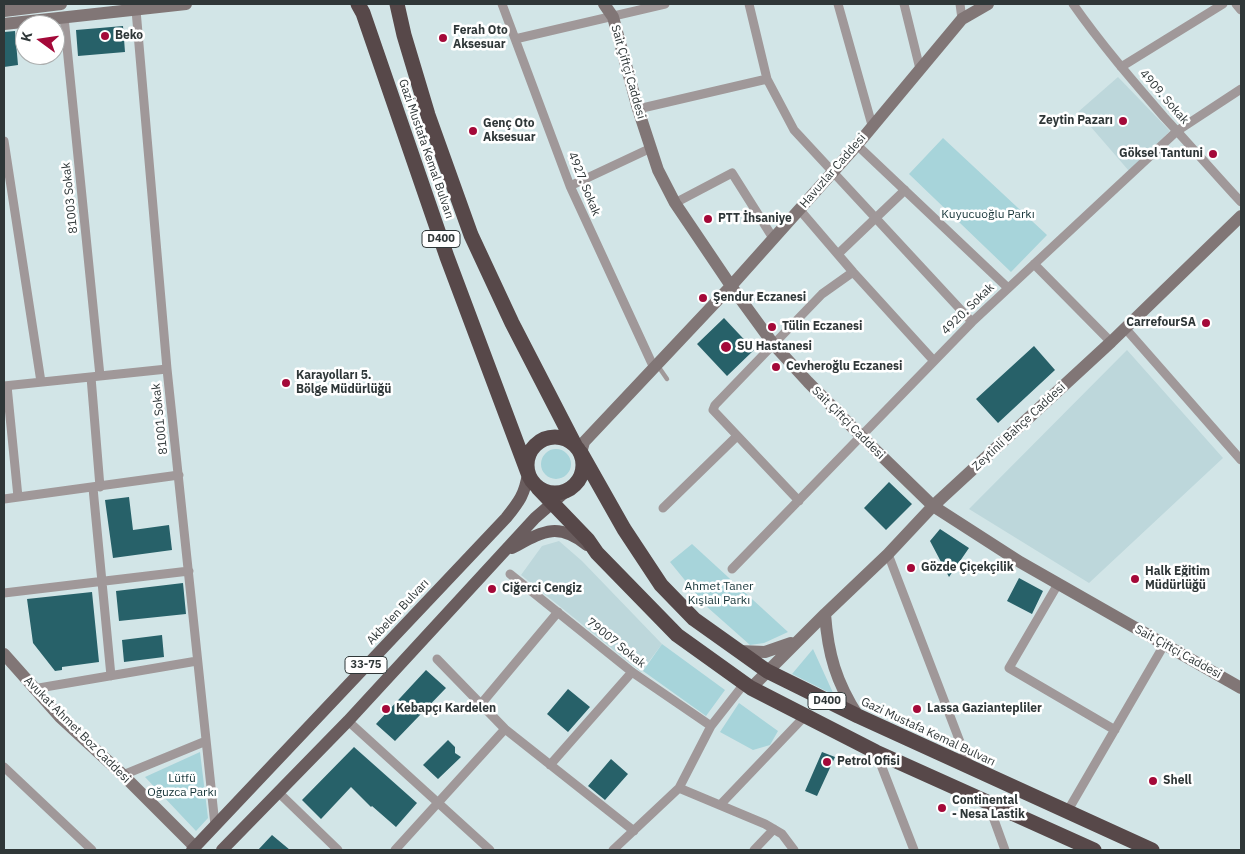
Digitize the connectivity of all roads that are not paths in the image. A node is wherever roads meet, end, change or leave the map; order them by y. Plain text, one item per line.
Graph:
1 (61, 4) edge
2 (186, 4) edge
3 (358, 4) edge
4 (397, 4) edge
5 (502, 4) edge
6 (604, 4) edge
7 (615, 4) edge
8 (665, 4) edge
9 (749, 4) edge
10 (838, 4) edge
11 (904, 4) edge
12 (960, 4) edge
13 (988, 4) edge
14 (1073, 4) edge
15 (1223, 4) edge
16 (1236, 4) edge
17 (136, 10) junction
18 (1241, 10) edge
19 (4, 11) edge
20 (65, 17) edge
21 (613, 17) junction
22 (962, 19) junction
23 (65, 27) edge
24 (515, 39) junction
25 (1121, 67) junction
26 (920, 68) junction
27 (768, 79) junction
28 (1241, 89) edge
29 (638, 109) junction
30 (872, 125) junction
31 (1177, 131) junction
32 (4, 141) edge
33 (856, 145) junction
34 (651, 148) junction
35 (832, 171) junction
36 (570, 186) junction
37 (905, 190) junction
38 (1241, 202) edge
39 (675, 203) junction
40 (799, 209) junction
41 (1241, 216) edge
42 (875, 217) junction
43 (773, 238) junction
44 (838, 254) junction
45 (1034, 264) junction
46 (853, 272) junction
47 (731, 286) junction
48 (1008, 288) junction
49 (972, 322) junction
50 (1125, 328) junction
51 (1111, 342) junction
52 (774, 345) junction
53 (934, 361) junction
54 (655, 367) junction
55 (167, 369) junction
56 (100, 376) junction
57 (90, 377) junction
58 (667, 379) dead end
59 (41, 382) junction
60 (5, 386) edge
61 (737, 436) junction
62 (861, 436) junction
63 (578, 449) junction
64 (1241, 460) edge
65 (528, 473) junction
66 (179, 475) junction
67 (96, 488) junction
68 (538, 488) junction
69 (565, 492) junction
70 (18, 497) junction
71 (4, 499) edge
72 (799, 500) junction
73 (552, 502) junction
74 (933, 506) junction
75 (663, 508) dead end
76 (503, 552) junction
77 (597, 552) junction
78 (888, 554) junction
79 (732, 569) dead end
80 (189, 571) junction
81 (510, 574) dead end
82 (102, 581) junction
83 (1058, 584) junction
84 (4, 593) edge
85 (558, 612) junction
86 (825, 614) junction
87 (798, 640) junction
88 (1164, 645) junction
89 (739, 651) junction
90 (4, 654) edge
91 (437, 659) dead end
92 (197, 661) junction
93 (767, 671) junction
94 (632, 672) junction
95 (111, 676) junction
96 (747, 686) junction
97 (1241, 688) edge
98 (33, 689) junction
99 (481, 704) junction
100 (804, 716) junction
101 (858, 716) junction
102 (348, 721) junction
103 (710, 726) junction
104 (505, 729) junction
105 (1115, 730) junction
106 (206, 741) junction
107 (876, 752) junction
108 (550, 765) junction
109 (4, 767) edge
110 (970, 768) junction
111 (123, 775) junction
112 (679, 788) junction
113 (278, 792) junction
114 (437, 802) junction
115 (988, 803) junction
116 (720, 805) junction
117 (1067, 812) junction
118 (215, 825) junction
119 (774, 829) junction
120 (634, 831) junction
121 (193, 849) edge
122 (92, 850) edge
123 (222, 850) edge
124 (338, 850) edge
125 (395, 850) edge
126 (490, 850) edge
127 (613, 850) edge
128 (754, 850) edge
129 (794, 850) edge
130 (914, 850) edge
131 (1005, 850) edge
132 (1094, 850) edge
133 (1152, 850) edge

1 - 19 street
2 - 17 street
3 - 65 highway, Gazi Mustafa Kemal Bulvarı / D400
4 - 63 highway, Gazi Mustafa Kemal Bulvarı / D400
5 - 24 street, 4927. Sokak
6 - 21 street, Sait Çiftçi Caddesi
7 - 21 street, Sait Çiftçi Caddesi
8 - 21 street
9 - 27 street
10 - 30 street
11 - 26 street
12 - 22 street
13 - 22 street, Havuzlar Caddesi
14 - 25 street, 4909. Sokak
15 - 25 street
16 - 18 street
17 - 20 street
17 - 55 street, 81001 Sokak
21 - 24 street
21 - 29 street, Sait Çiftçi Caddesi
22 - 26 street, Havuzlar Caddesi
23 - 56 street, 81003 Sokak
24 - 36 street, 4927. Sokak
25 - 31 street, 4909. Sokak
26 - 30 street, Havuzlar Caddesi
27 - 29 street
27 - 35 street
28 - 31 street, 4920. Sokak
29 - 34 street, Sait Çiftçi Caddesi
30 - 33 street, Havuzlar Caddesi
31 - 38 street, 4909. Sokak
31 - 45 street, 4920. Sokak
32 - 59 street
33 - 35 street, Havuzlar Caddesi
33 - 37 street
34 - 36 street
34 - 39 street, Sait Çiftçi Caddesi
35 - 40 street, Havuzlar Caddesi
35 - 42 street
36 - 54 street, 4927. Sokak
37 - 42 street
37 - 48 street
39 - 43 street
39 - 47 street, Sait Çiftçi Caddesi
40 - 43 street, Havuzlar Caddesi
40 - 44 street
41 - 50 street, Zeytinli Bahçe Caddesi
42 - 44 street
42 - 49 street
43 - 47 street, Havuzlar Caddesi
44 - 46 street
45 - 48 street, 4920. Sokak
45 - 51 street
46 - 52 street
46 - 53 street
47 - 52 street, Sait Çiftçi Caddesi
47 - 54 street, Havuzlar Caddesi
48 - 49 street, 4920. Sokak
49 - 53 street, 4920. Sokak
50 - 51 street, Zeytinli Bahçe Caddesi
50 - 64 street
51 - 74 street, Zeytinli Bahçe Caddesi
52 - 61 street
52 - 62 street, Sait Çiftçi Caddesi
53 - 62 street, 4920. Sokak
54 - 58 lane
54 - 63 street, Havuzlar Caddesi
55 - 56 street
55 - 66 street, 81001 Sokak
56 - 57 street
57 - 59 street
57 - 67 street
59 - 60 street
60 - 70 street
61 - 72 street
61 - 75 street
62 - 72 street, 4920. Sokak
62 - 74 street, Sait Çiftçi Caddesi
63 - 65 highway
63 - 69 highway
63 - 89 highway, Gazi Mustafa Kemal Bulvarı / D400
65 - 68 highway
65 - 118 main road, Akbelen Bulvarı / 33-75
66 - 67 street
66 - 80 street, 81001 Sokak
67 - 70 street
67 - 82 street
68 - 69 highway
68 - 73 highway, D400
69 - 73 main road, 33-75
70 - 71 street
72 - 79 street, 4920. Sokak
73 - 76 main road, 33-75
73 - 77 highway, D400
74 - 78 street, Zeytinli Bahçe Caddesi
74 - 83 street, Sait Çiftçi Caddesi
76 - 77 main road
76 - 102 main road, 33-75
77 - 96 highway, D400
78 - 86 street, Zeytinli Bahçe Caddesi
78 - 110 street
80 - 82 street
80 - 92 street, 81001 Sokak
81 - 85 street, 79007 Sokak
82 - 84 street
82 - 95 street
83 - 88 street, Sait Çiftçi Caddesi
83 - 105 street
85 - 94 street, 79007 Sokak
85 - 99 street
86 - 87 street, Zeytinli Bahçe Caddesi
86 - 101 street
87 - 89 street
87 - 93 street
88 - 97 street, Sait Çiftçi Caddesi
88 - 105 street
89 - 93 highway, Gazi Mustafa Kemal Bulvarı / D400
90 - 98 street, Avukat Ahmet Boz Caddesi
91 - 99 street
92 - 95 street
92 - 106 street, 81001 Sokak
93 - 96 street
93 - 101 highway, Gazi Mustafa Kemal Bulvarı / D400
94 - 103 street, 79007 Sokak
94 - 108 street
95 - 98 street
96 - 100 highway, D400
96 - 103 street
98 - 111 street, Avukat Ahmet Boz Caddesi
99 - 104 street
100 - 107 highway, D400
100 - 116 street
101 - 110 highway, Gazi Mustafa Kemal Bulvarı / D400
102 - 113 main road, 33-75
102 - 114 street
103 - 112 street
104 - 108 street
104 - 114 street
105 - 117 street
106 - 111 street
106 - 118 street, 81001 Sokak
107 - 115 highway, D400
107 - 130 street
108 - 120 street
109 - 122 street
110 - 117 highway, Gazi Mustafa Kemal Bulvarı / D400
111 - 121 street, Avukat Ahmet Boz Caddesi
112 - 116 street
112 - 120 street
113 - 123 main road, 33-75
113 - 124 street
114 - 125 street
114 - 126 street
115 - 131 street
115 - 132 highway, D400
116 - 119 street
117 - 133 highway, Gazi Mustafa Kemal Bulvarı / D400
118 - 121 main road, Akbelen Bulvarı / 33-75
119 - 128 street
119 - 129 street
120 - 127 street

